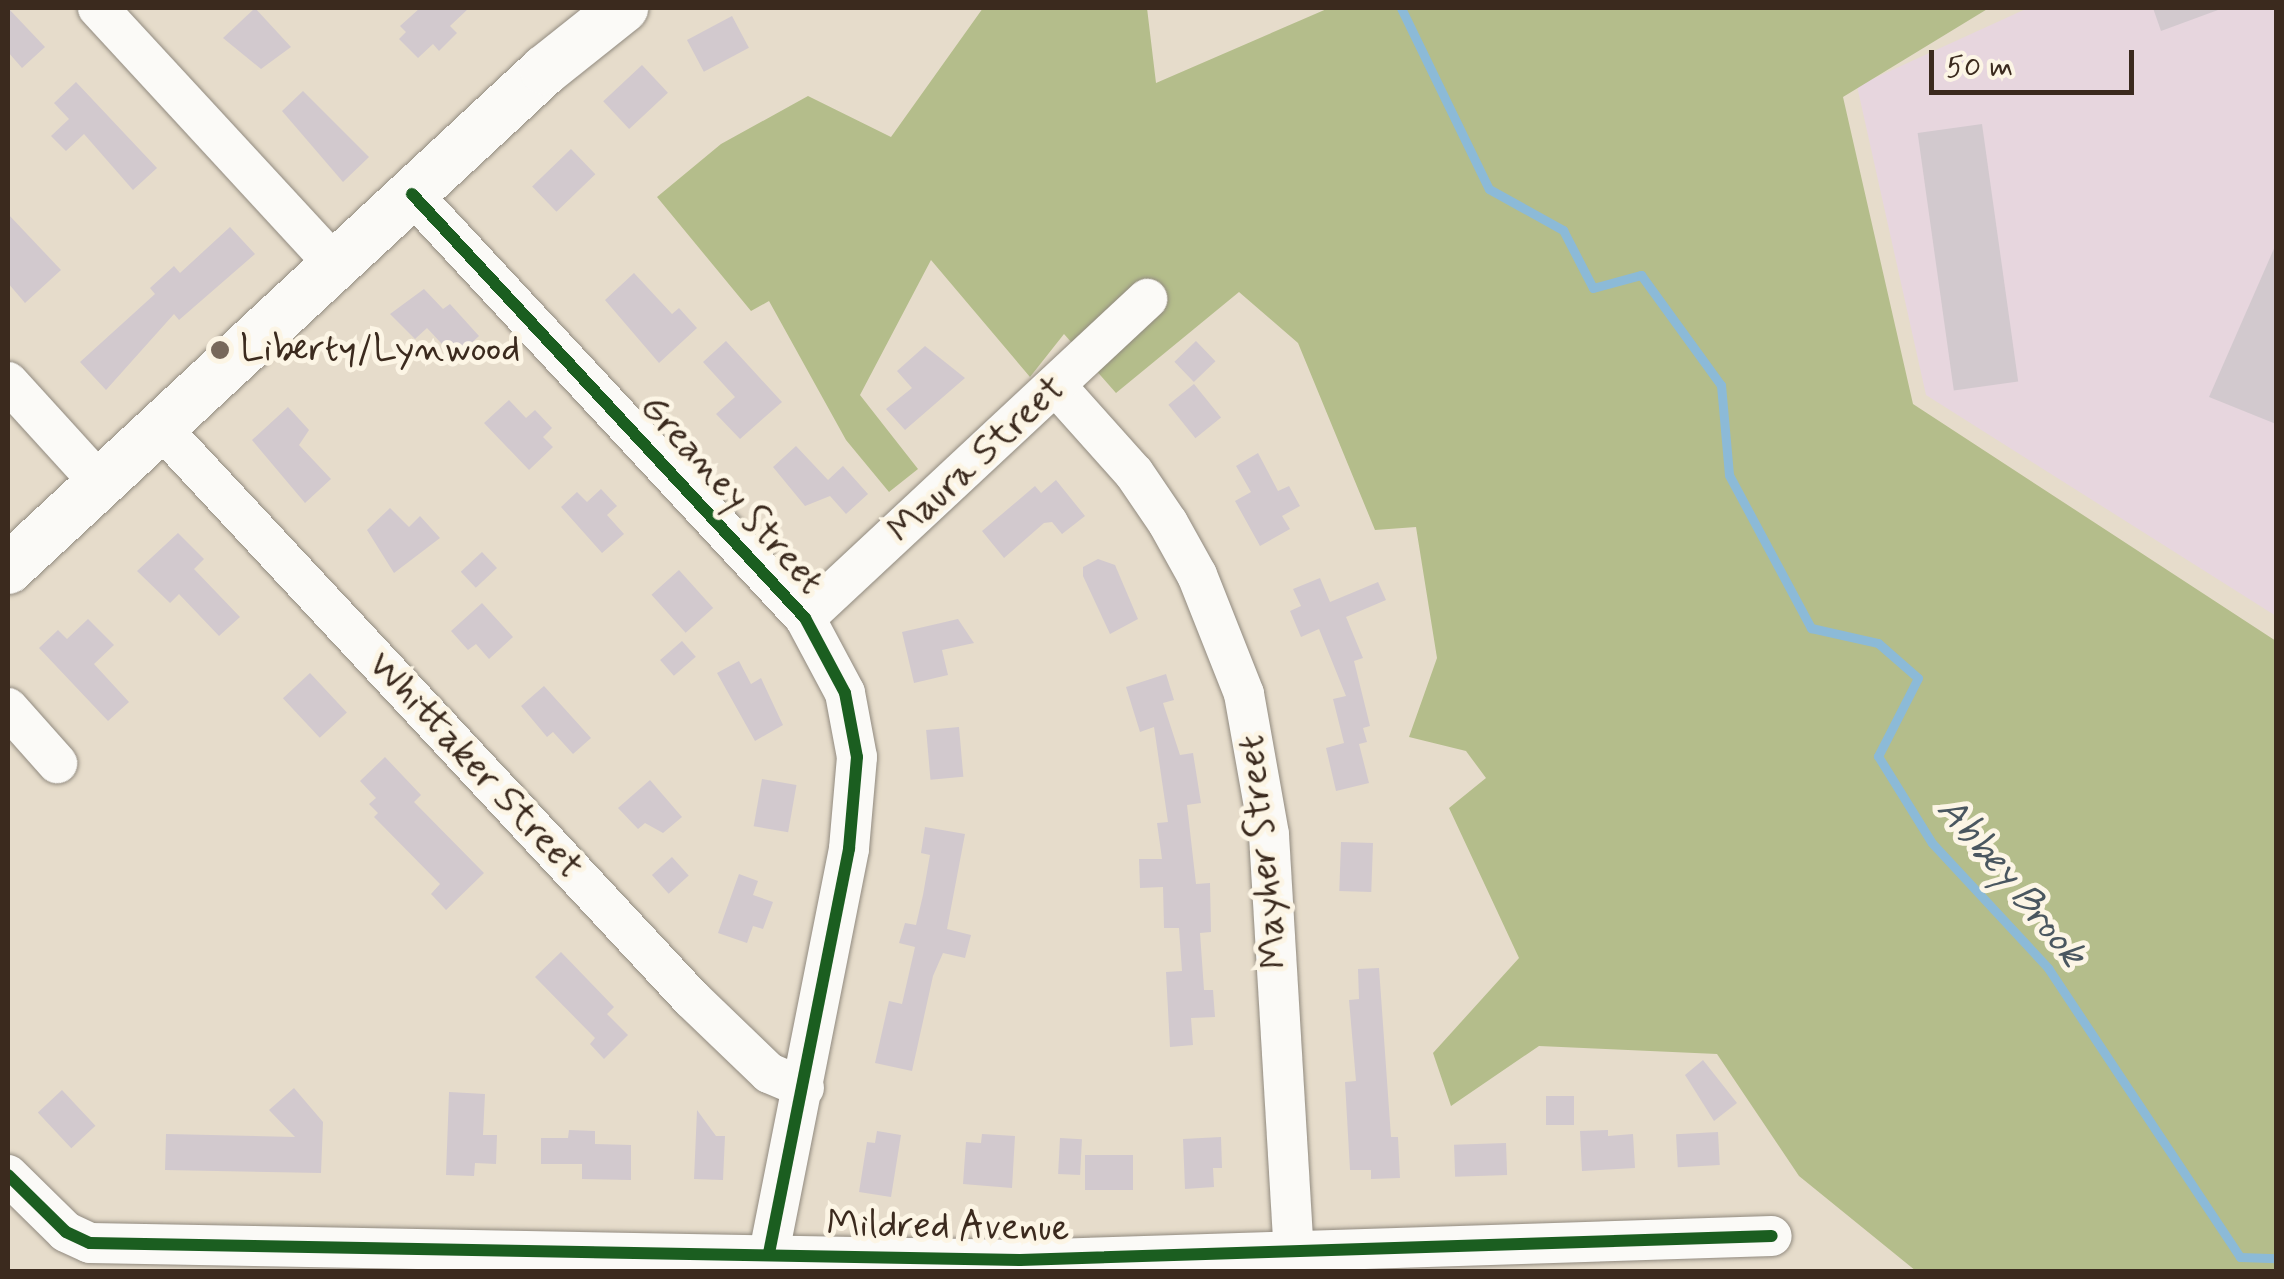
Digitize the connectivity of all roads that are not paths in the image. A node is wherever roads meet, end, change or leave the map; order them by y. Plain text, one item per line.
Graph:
1 (98, 8) edge
2 (623, 8) edge
3 (412, 194) junction
4 (335, 265) junction
5 (1146, 299) dead end
6 (8, 382) edge
7 (1058, 387) junction
8 (160, 428) junction
9 (100, 483) junction
10 (8, 568) edge
11 (805, 618) junction
12 (8, 708) edge
13 (56, 762) dead end
14 (804, 1088) junction
15 (8, 1175) edge
16 (1772, 1236) dead end
17 (1294, 1253) junction
18 (769, 1254) junction
19 (945, 1266) edge

1 - 4 street
2 - 3 main road
3 - 4 main road
3 - 11 street, Greaney Street
4 - 8 main road
5 - 7 street, Maura Street
6 - 9 street
7 - 11 street, Maura Street
7 - 17 street, Mayher Street
8 - 9 main road
8 - 14 street, Whittaker Street
9 - 10 main road
11 - 14 street, Greaney Street
12 - 13 street
14 - 18 street, Greaney Street
15 - 18 street, Mildred Avenue
16 - 17 street, Mildred Avenue
17 - 19 street, Mildred Avenue
18 - 19 street, Mildred Avenue

